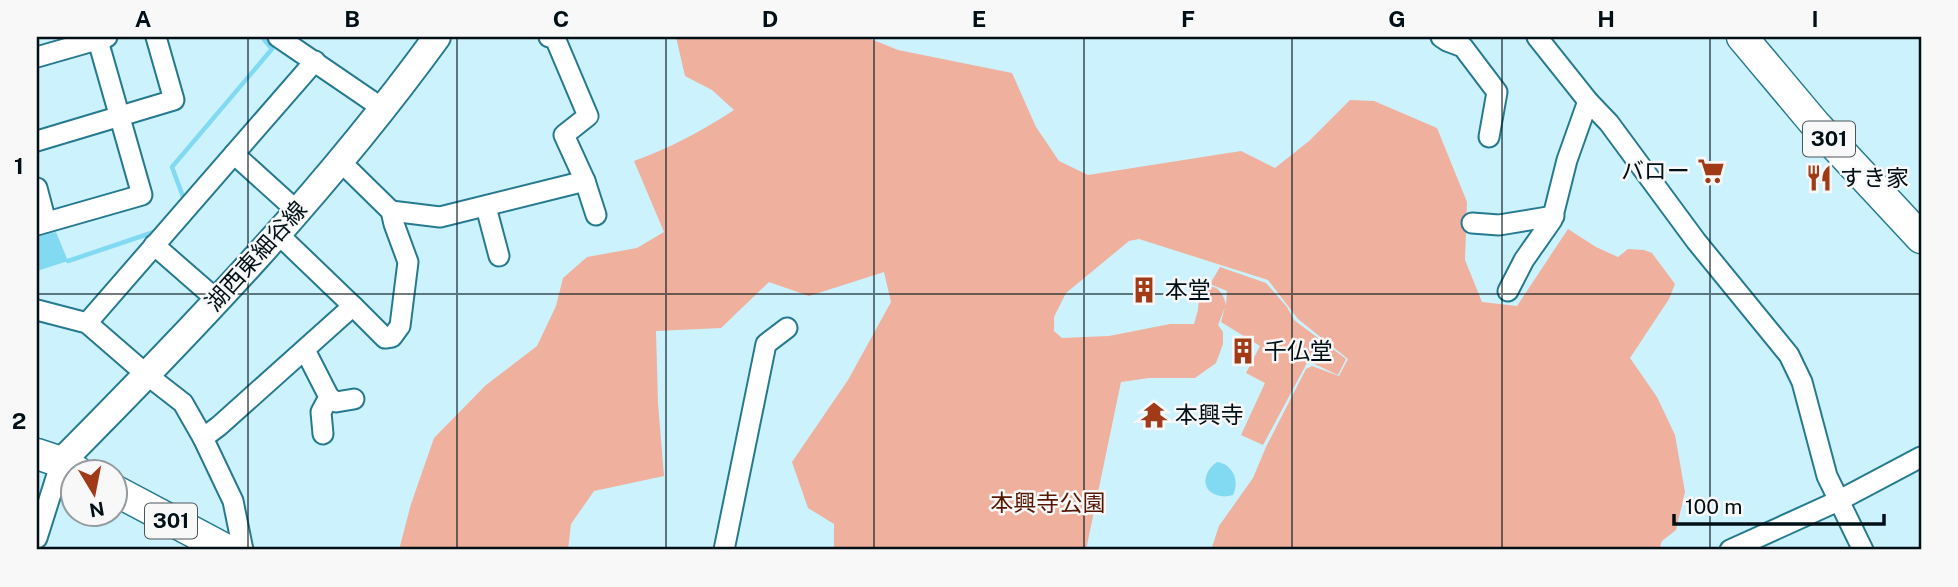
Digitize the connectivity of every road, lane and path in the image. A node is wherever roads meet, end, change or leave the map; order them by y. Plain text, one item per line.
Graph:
1 (156, 37) edge
2 (278, 37) edge
3 (437, 37) edge
4 (554, 37) edge
5 (1441, 37) edge
6 (1537, 37) edge
7 (1742, 37) edge
8 (101, 38) edge
9 (1469, 42) edge
10 (37, 57) edge
11 (315, 61) junction
12 (1588, 101) junction
13 (382, 108) junction
14 (119, 117) junction
15 (1489, 137) dead end
16 (37, 141) edge
17 (234, 154) junction
18 (341, 162) junction
19 (585, 181) junction
20 (37, 188) edge
21 (485, 207) junction
22 (297, 211) junction
23 (391, 211) junction
24 (596, 215) dead end
25 (1554, 216) junction
26 (42, 223) edge
27 (1472, 223) dead end
28 (277, 233) junction
29 (1921, 238) edge
30 (154, 245) junction
31 (499, 256) dead end
32 (1508, 291) dead end
33 (217, 300) junction
34 (353, 306) junction
35 (37, 310) edge
36 (87, 323) junction
37 (787, 328) dead end
38 (305, 350) junction
39 (147, 375) junction
40 (328, 397) junction
41 (354, 399) dead end
42 (323, 434) dead end
43 (203, 438) junction
44 (1921, 457) edge
45 (59, 463) edge
46 (130, 498) edge
47 (1838, 501) junction
48 (37, 538) edge
49 (227, 550) edge
50 (243, 550) edge
51 (724, 550) edge
52 (1730, 550) edge
53 (1863, 550) edge

1 - 14 street
2 - 11 street
3 - 13 main road, 湖西東細谷線
4 - 19 street
5 - 9 street
6 - 12 street
7 - 29 highway, 301
8 - 10 street
8 - 14 street
9 - 15 street
11 - 13 street
11 - 17 street
12 - 25 street
12 - 47 street
13 - 18 main road, 湖西東細谷線
14 - 16 street
14 - 26 street
17 - 22 street
17 - 30 street
18 - 22 main road, 湖西東細谷線
18 - 23 street
19 - 21 street
19 - 24 street
20 - 26 street
21 - 23 street
21 - 31 street
22 - 28 main road, 湖西東細谷線
23 - 34 street
25 - 27 street
25 - 32 street
28 - 33 main road, 湖西東細谷線
28 - 34 street
30 - 33 street
30 - 36 street
33 - 39 main road, 湖西東細谷線
34 - 38 street
35 - 36 street
36 - 39 street
37 - 51 street
38 - 40 street
38 - 43 street
39 - 43 street
39 - 45 main road, 湖西東細谷線
40 - 41 street
40 - 42 street
43 - 50 street
44 - 47 street
45 - 48 street
46 - 49 highway, 301
47 - 52 street
47 - 53 street

